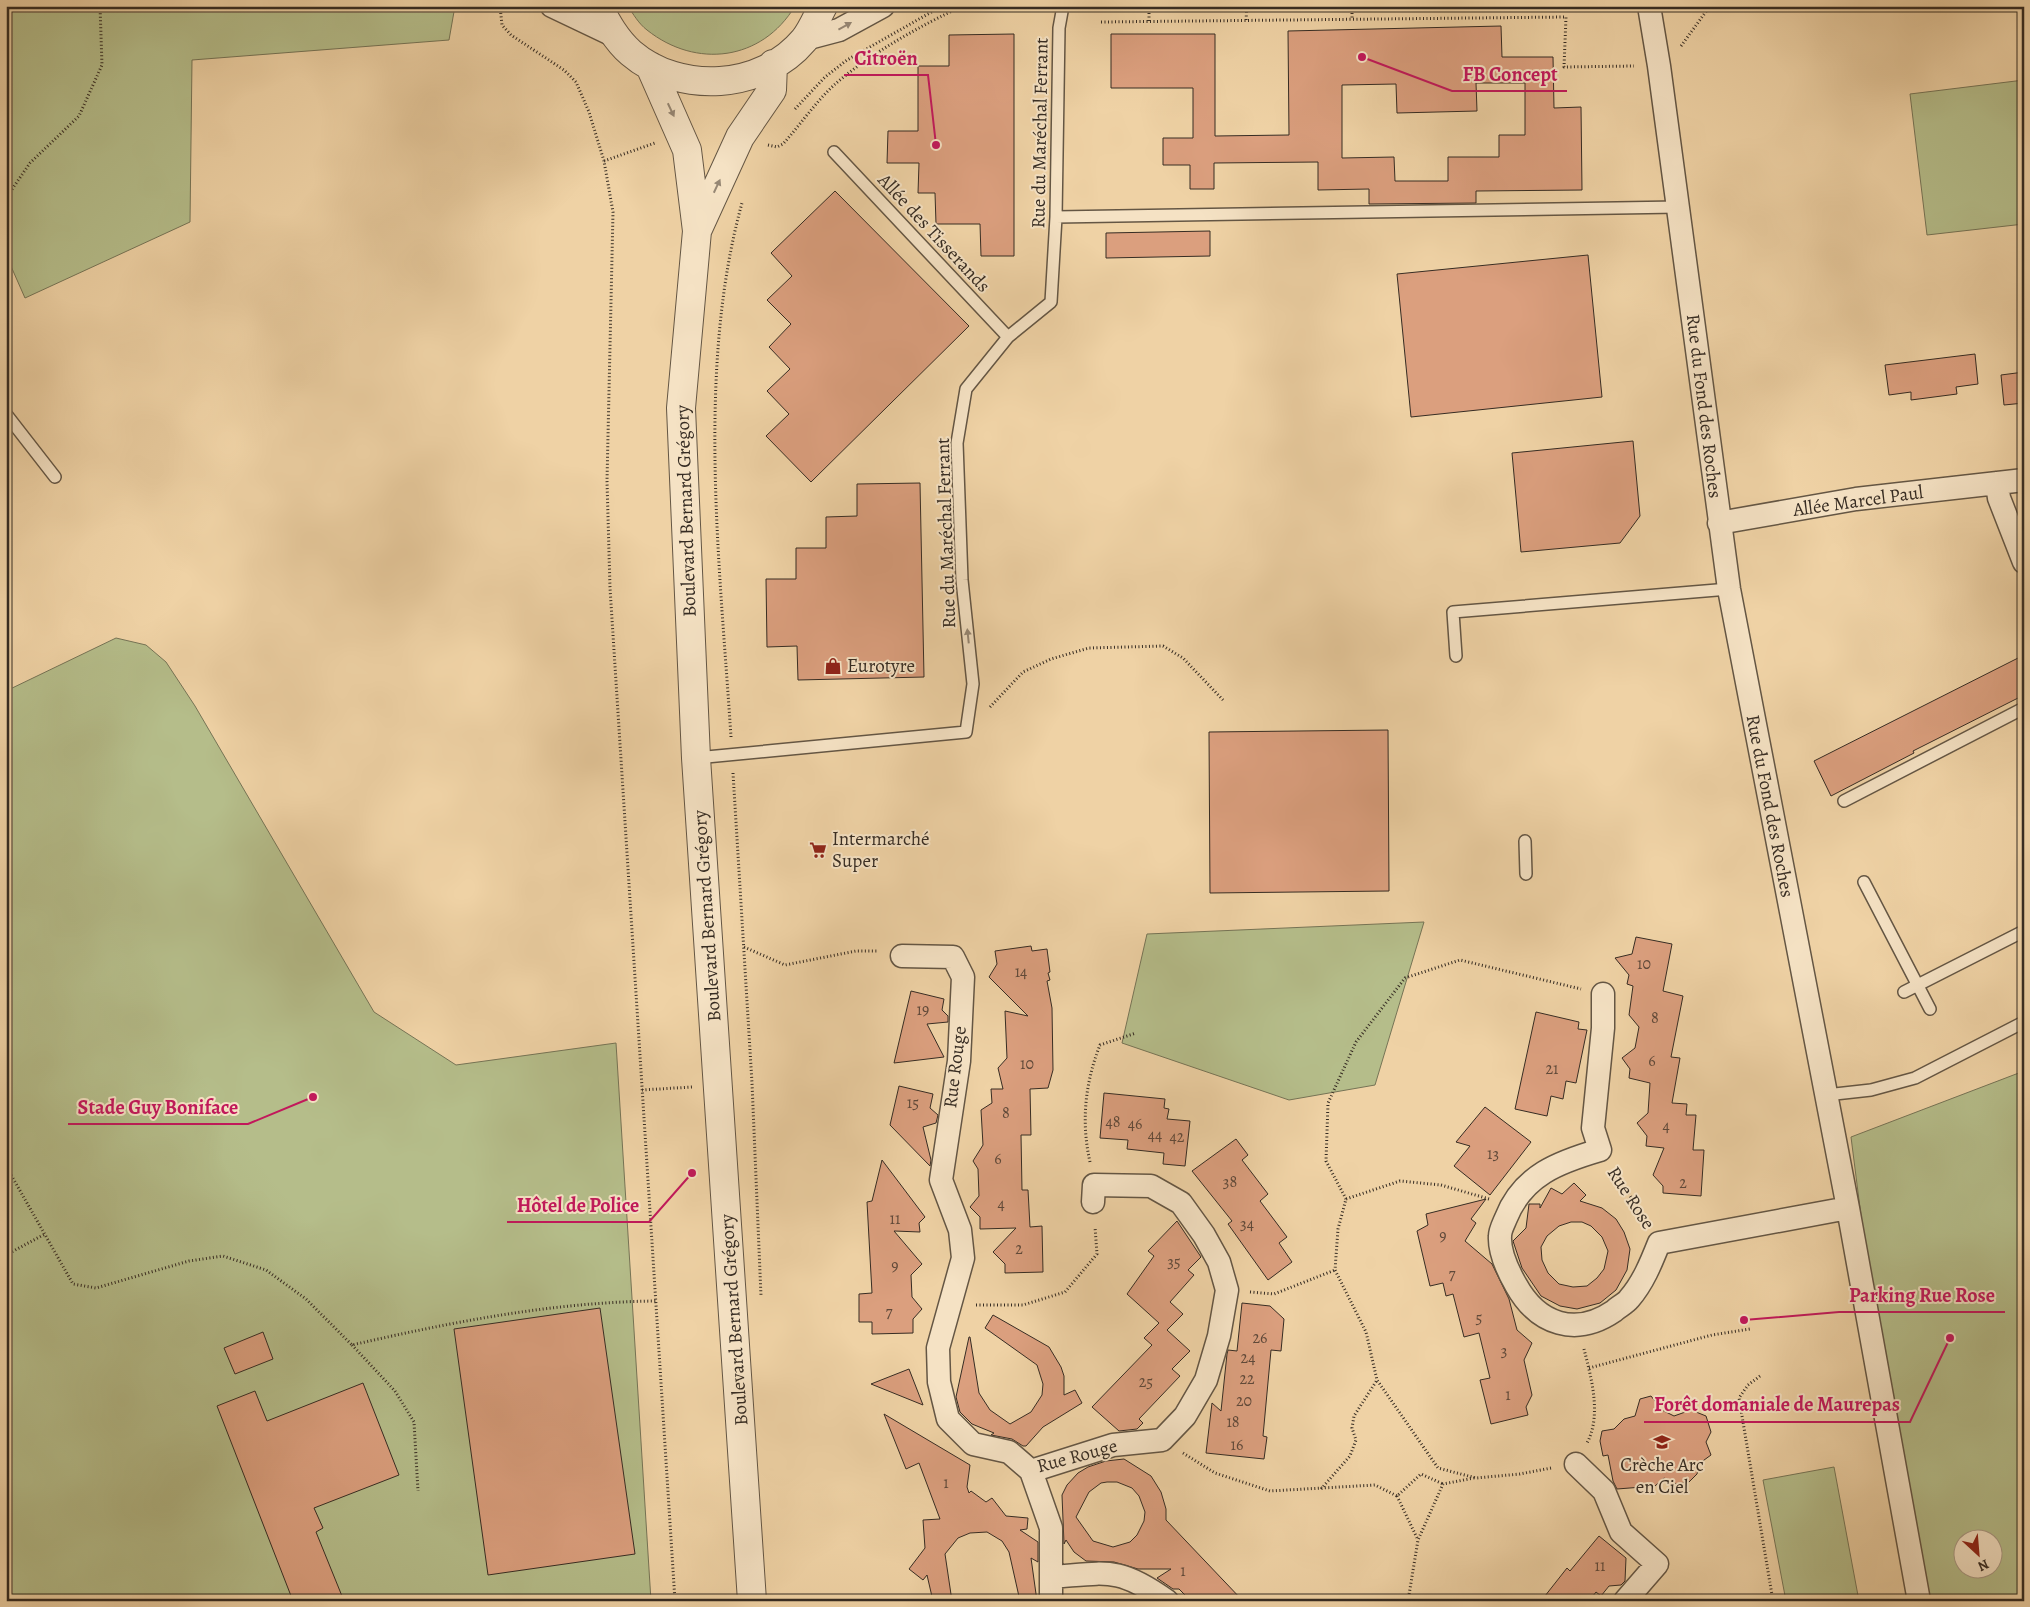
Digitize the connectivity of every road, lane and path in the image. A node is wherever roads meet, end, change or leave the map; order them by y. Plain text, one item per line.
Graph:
1 (100, 6) edge
2 (500, 6) edge
3 (552, 6) edge
4 (598, 6) edge
5 (823, 6) edge
6 (883, 6) edge
7 (942, 6) edge
8 (963, 6) edge
9 (1065, 6) edge
10 (1149, 6) edge
11 (1247, 6) edge
12 (1352, 6) edge
13 (1649, 6) edge
14 (1710, 6) edge
15 (1352, 19) junction
16 (1246, 20) junction
17 (1150, 21) junction
18 (1101, 22) dead end
19 (615, 36) junction
20 (805, 39) junction
21 (773, 64) junction
22 (650, 66) junction
23 (1659, 66) junction
24 (793, 110) dead end
25 (772, 138) dead end
26 (768, 145) junction
27 (834, 152) dead end
28 (763, 154) dead end
29 (6, 198) edge
30 (743, 200) dead end
31 (1678, 207) junction
32 (1056, 217) junction
33 (697, 231) junction
34 (1008, 337) junction
35 (6, 414) edge
36 (55, 477) dead end
37 (2024, 480) edge
38 (1997, 484) junction
39 (1719, 523) junction
40 (2024, 562) edge
41 (1729, 589) junction
42 (1456, 656) dead end
43 (1223, 700) dead end
44 (2024, 708) edge
45 (966, 732) junction
46 (732, 755) junction
47 (696, 758) junction
48 (1844, 801) dead end
49 (1525, 841) dead end
50 (1526, 874) dead end
51 (1864, 882) dead end
52 (2024, 931) edge
53 (744, 947) junction
54 (893, 953) joint
55 (1918, 985) junction
56 (1904, 992) dead end
57 (1604, 994) joint
58 (1930, 1009) dead end
59 (2024, 1022) edge
60 (1136, 1033) dead end
61 (1826, 1095) junction
62 (1600, 1150) junction
63 (6, 1166) edge
64 (1093, 1194) junction
65 (1346, 1199) junction
66 (1512, 1205) junction
67 (1848, 1208) junction
68 (45, 1234) junction
69 (1659, 1243) junction
70 (6, 1255) edge
71 (1335, 1270) junction
72 (1226, 1290) junction
73 (656, 1301) junction
74 (762, 1302) dead end
75 (950, 1305) junction
76 (1580, 1326) junction
77 (1750, 1329) dead end
78 (352, 1345) junction
79 (1589, 1368) junction
80 (1760, 1376) dead end
81 (1377, 1380) junction
82 (1162, 1440) junction
83 (1576, 1464) junction
84 (1031, 1471) junction
85 (1476, 1478) junction
86 (1444, 1484) junction
87 (1320, 1490) junction
88 (418, 1491) dead end
89 (1397, 1496) junction
90 (1418, 1540) junction
91 (1051, 1577) junction
92 (675, 1601) edge
93 (752, 1601) edge
94 (1050, 1601) edge
95 (1167, 1601) edge
96 (1408, 1601) edge
97 (1625, 1601) edge
98 (1772, 1601) edge
99 (1918, 1601) edge

1 - 29 path
2 - 73 path
3 - 19 street
4 - 19 street
5 - 20 street
20 -> 6 street
7 - 24 path
8 - 26 path
9 - 32 lane, Rue du Maréchal Ferrant
10 - 17 path
11 - 16 path
12 - 15 path
13 - 23 street, Rue du Fond des Roches
14 - 23 path
15 - 16 path
15 - 23 path
16 - 17 path
17 - 18 path
19 - 22 street
20 - 21 street
21 - 22 street
33 -> 21 street, Boulevard Bernard Grégory
22 -> 33 street, Boulevard Bernard Grégory
23 - 31 street, Rue du Fond des Roches
25 - 26 path
26 - 28 path
27 - 34 lane, Allée des Tisserands
30 - 46 path
31 - 32 lane
31 - 39 street, Rue du Fond des Roches
32 - 34 lane, Rue du Maréchal Ferrant
33 - 47 street, Boulevard Bernard Grégory
45 -> 34 lane, Rue du Maréchal Ferrant
35 - 36 lane
37 - 38 street, Allée Marcel Paul
38 - 39 street, Allée Marcel Paul
38 - 40 street
39 - 41 street, Rue du Fond des Roches
41 - 42 lane
41 - 61 street, Rue du Fond des Roches
43 - 45 path
44 - 48 lane
45 - 46 lane
46 - 47 lane
46 - 53 path
47 - 93 street, Boulevard Bernard Grégory
49 - 50 lane
51 - 55 lane
52 - 55 lane
53 - 54 path
53 - 74 path
54 - 75 street, Rue Rouge
55 - 56 lane
55 - 58 lane
57 - 62 street, Rue Rose
57 - 65 path
59 - 61 lane
60 - 64 path
61 - 67 street, Rue du Fond des Roches
62 - 66 street, Rue Rose
62 - 69 path, Rue Rose
63 - 68 path
64 - 72 street
64 - 75 path
65 - 66 path
65 - 71 path
66 - 76 street, Rue Rose
67 - 69 street
67 - 99 street, Rue du Fond des Roches
68 - 70 path
68 - 78 path
69 - 76 street, Rue Rose
71 - 72 path
71 - 81 path
72 - 82 street
73 - 78 path
73 - 92 path
75 - 84 street, Rue Rouge
76 - 79 path
77 - 79 path
78 - 88 path
79 - 83 path
80 - 98 path
81 - 85 path
81 - 87 path
82 - 84 street, Rue Rouge
82 - 87 path
83 - 85 path
83 - 97 street
84 - 91 street
85 - 86 path
86 - 89 path
86 - 90 path
87 - 89 path
89 - 90 path
90 - 96 path
91 - 94 street
91 - 95 street

